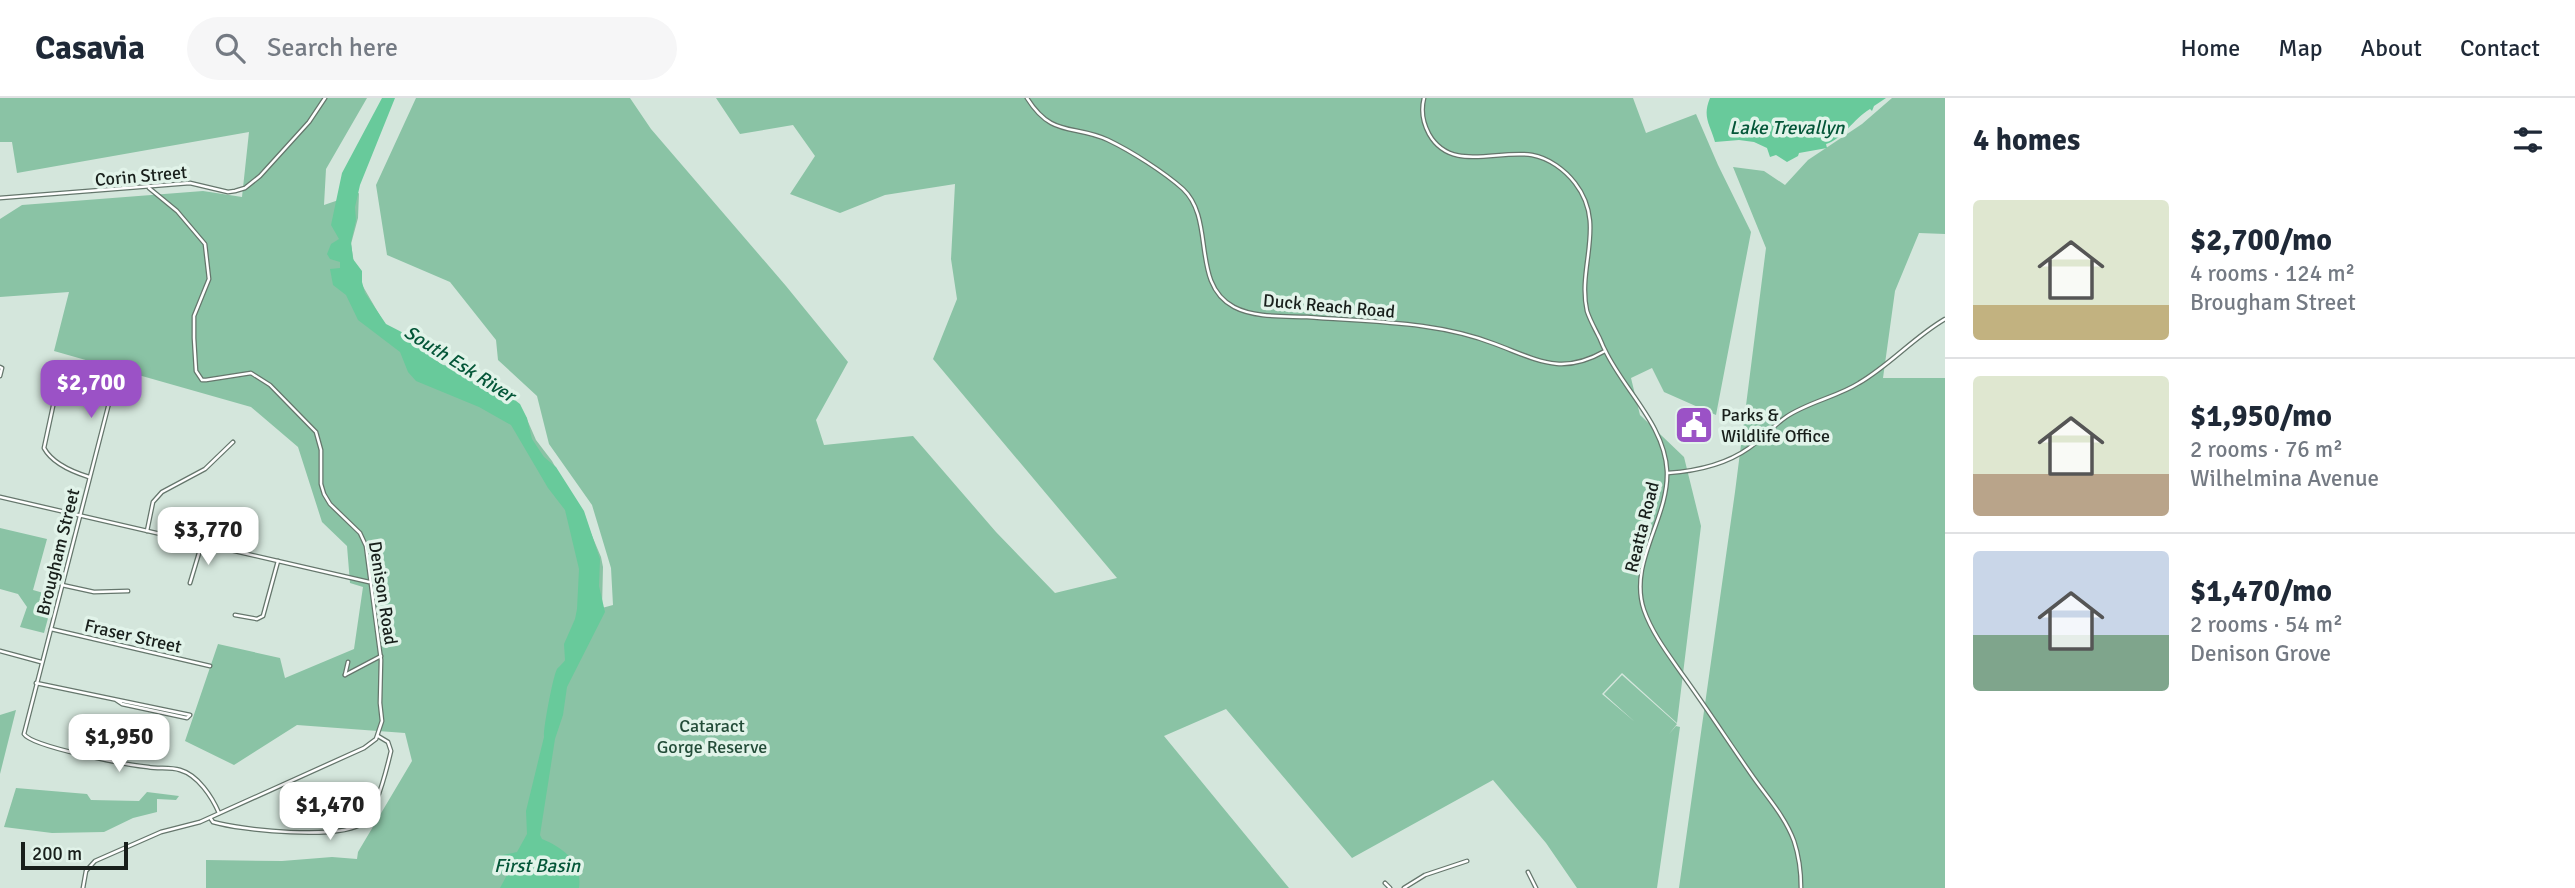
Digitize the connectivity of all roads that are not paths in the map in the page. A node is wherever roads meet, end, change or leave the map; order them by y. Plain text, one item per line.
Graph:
1 (325, 98) edge
2 (1027, 98) edge
3 (1424, 98) edge
4 (168, 185) junction
5 (149, 188) junction
6 (159, 195) junction
7 (0, 198) edge
8 (1945, 319) edge
9 (1605, 351) junction
10 (1, 368) edge
11 (117, 372) dead end
12 (0, 376) edge
13 (58, 383) dead end
14 (233, 442) dead end
15 (1667, 473) junction
16 (89, 477) junction
17 (0, 497) edge
18 (80, 516) junction
19 (147, 531) junction
20 (202, 543) junction
21 (278, 561) junction
22 (358, 580) junction
23 (369, 582) junction
24 (190, 583) dead end
25 (62, 585) junction
26 (128, 591) dead end
27 (372, 593) junction
28 (235, 615) dead end
29 (51, 629) junction
30 (0, 651) edge
31 (381, 656) junction
32 (42, 662) junction
33 (348, 662) dead end
34 (210, 666) dead end
35 (36, 683) junction
36 (116, 700) junction
37 (378, 736) junction
38 (219, 813) junction
39 (210, 817) junction
40 (1467, 861) dead end
41 (1528, 872) dead end
42 (1385, 883) dead end
43 (83, 888) edge
44 (1390, 888) edge
45 (1404, 888) edge
46 (1536, 888) edge
47 (1801, 888) edge

1 - 4 street, Corin Street
2 - 9 street, Duck Reach Road
3 - 9 street, Reatta Road
4 - 5 street, Corin Street
4 - 6 street
5 - 6 street, Denison Road
5 - 7 street, Corin Street
6 - 23 street, Denison Road
8 - 15 street
9 - 15 street, Reatta Road
10 - 12 street
11 - 16 street, Brougham Street
13 - 16 street
14 - 19 street
15 - 47 street, Reatta Road
16 - 18 street, Brougham Street
17 - 18 street
18 - 19 street
18 - 25 street, Brougham Street
19 - 20 street
20 - 21 street
20 - 24 street
21 - 22 street
21 - 28 street
22 - 23 street
22 - 27 street
23 - 27 street, Denison Road
25 - 26 street
25 - 29 street, Brougham Street
27 - 31 street, Denison Road
29 - 32 street, Brougham Street
29 - 34 street, Fraser Street
30 - 32 street
31 - 33 street
31 - 37 street, Denison Road
32 - 35 street, Brougham Street
35 - 36 street
35 - 38 street, Brougham Street
36 - 36 street
37 - 38 street
37 - 39 street
38 - 39 street
39 - 43 street
40 - 45 street
41 - 46 street
42 - 44 street

